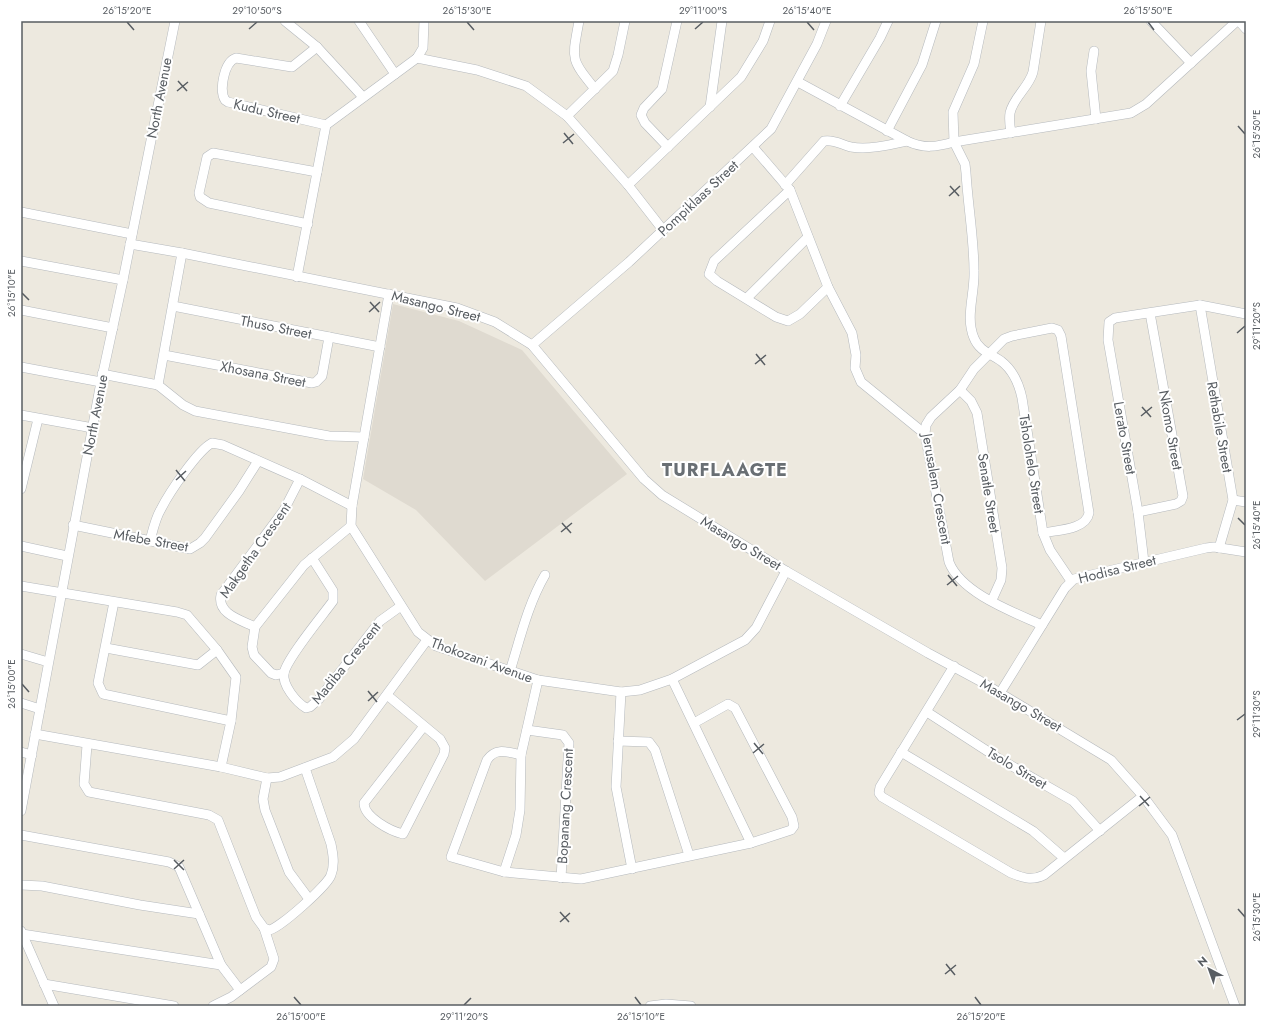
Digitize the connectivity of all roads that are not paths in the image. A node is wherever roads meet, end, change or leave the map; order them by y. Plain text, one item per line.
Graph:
1 (175, 21) edge
2 (359, 21) edge
3 (424, 21) edge
4 (579, 21) edge
5 (625, 21) edge
6 (677, 21) edge
7 (722, 21) edge
8 (770, 21) edge
9 (826, 21) edge
10 (888, 21) edge
11 (936, 21) edge
12 (983, 21) edge
13 (1041, 21) edge
14 (1151, 21) edge
15 (1238, 21) edge
16 (289, 22) edge
17 (1246, 29) edge
18 (317, 47) junction
19 (1094, 51) dead end
20 (417, 58) junction
21 (1191, 63) junction
22 (395, 74) junction
23 (798, 82) junction
24 (595, 89) junction
25 (363, 97) junction
26 (840, 106) junction
27 (710, 107) junction
28 (567, 116) junction
29 (1096, 119) junction
30 (326, 125) junction
31 (886, 131) junction
32 (1010, 133) junction
33 (907, 141) junction
34 (954, 142) junction
35 (753, 147) junction
36 (668, 148) junction
37 (317, 172) junction
38 (628, 185) junction
39 (787, 188) junction
40 (21, 212) edge
41 (308, 224) junction
42 (663, 230) junction
43 (132, 234) junction
44 (808, 237) junction
45 (130, 244) junction
46 (182, 253) junction
47 (21, 261) edge
48 (297, 277) junction
49 (123, 280) junction
50 (828, 287) junction
51 (389, 294) junction
52 (747, 298) junction
53 (1200, 305) junction
54 (172, 306) junction
55 (21, 310) edge
56 (1150, 313) junction
57 (1246, 314) edge
58 (113, 328) junction
59 (329, 337) junction
60 (532, 345) junction
61 (380, 347) junction
62 (164, 354) junction
63 (988, 354) junction
64 (21, 367) edge
65 (102, 378) junction
66 (158, 385) junction
67 (960, 390) junction
68 (21, 415) edge
69 (38, 418) junction
70 (93, 428) junction
71 (925, 434) junction
72 (364, 437) junction
73 (258, 461) junction
74 (300, 480) junction
75 (21, 489) edge
76 (1233, 500) junction
77 (1246, 502) edge
78 (352, 506) junction
79 (1138, 512) junction
80 (73, 525) junction
81 (350, 526) junction
82 (1043, 533) junction
83 (150, 541) junction
84 (21, 546) edge
85 (1219, 548) junction
86 (1246, 552) edge
87 (67, 556) junction
88 (312, 558) junction
89 (1144, 562) junction
90 (786, 571) junction
91 (545, 575) dead end
92 (1071, 581) junction
93 (21, 586) edge
94 (61, 593) junction
95 (992, 600) junction
96 (114, 602) junction
97 (401, 606) junction
98 (1042, 625) junction
99 (255, 627) junction
100 (427, 640) junction
101 (106, 648) junction
102 (217, 650) junction
103 (21, 654) edge
104 (48, 662) junction
105 (954, 666) junction
106 (510, 671) junction
107 (284, 673) junction
108 (672, 679) junction
109 (538, 680) junction
110 (621, 692) junction
111 (1000, 693) junction
112 (387, 695) junction
113 (21, 703) edge
114 (40, 709) junction
115 (927, 712) junction
116 (231, 721) junction
117 (694, 723) junction
118 (424, 726) junction
119 (527, 730) junction
120 (36, 734) junction
121 (618, 741) junction
122 (87, 744) junction
123 (21, 752) edge
124 (901, 752) junction
125 (32, 755) junction
126 (521, 755) junction
127 (221, 767) junction
128 (305, 768) junction
129 (267, 778) junction
130 (1144, 796) junction
131 (21, 811) edge
132 (1100, 831) junction
133 (21, 835) edge
134 (751, 843) junction
135 (689, 855) junction
136 (1064, 858) junction
137 (632, 869) junction
138 (504, 872) junction
139 (561, 878) junction
140 (21, 885) edge
141 (309, 899) junction
142 (199, 914) junction
143 (264, 928) junction
144 (22, 932) edge
145 (25, 951) edge
146 (221, 964) junction
147 (44, 984) junction
148 (240, 990) junction
149 (667, 1005) edge
150 (54, 1006) edge
151 (174, 1006) edge
152 (213, 1006) edge
153 (650, 1006) edge
154 (691, 1006) edge
155 (1235, 1006) edge

1 - 43 street, North Avenue
2 - 22 street
3 - 20 street
4 - 24 street
5 - 24 street
6 - 36 street
7 - 27 street
8 - 27 street
9 - 23 street, Pompiklaas Street
10 - 26 street
11 - 31 street
12 - 34 street
13 - 32 street
14 - 21 street
15 - 17 street
15 - 21 street
16 - 18 street
18 - 25 street
18 - 30 street, Kudu Street
19 - 29 street
20 - 22 street
20 - 28 street
21 - 29 street
22 - 25 street
23 - 26 street
23 - 35 street, Pompiklaas Street
24 - 28 street
25 - 30 street
26 - 31 street
27 - 36 street
28 - 38 street
29 - 32 street
30 - 37 street
31 - 33 street
32 - 34 street
33 - 34 street
33 - 39 street
34 - 63 street, Tsholohelo Street
35 - 39 street
35 - 42 street, Pompiklaas Street
36 - 38 street
37 - 41 street
37 - 41 street
38 - 42 street
39 - 44 street
39 - 52 street
40 - 43 street
41 - 48 street
42 - 60 street, Pompiklaas Street
43 - 45 street, North Avenue
44 - 50 street
44 - 52 street
45 - 46 street, Masango Street
45 - 49 street, North Avenue
46 - 48 street, Masango Street
46 - 54 street
47 - 49 street
48 - 51 street, Masango Street
49 - 58 street, North Avenue
50 - 52 street
50 - 71 street
51 - 60 street, Masango Street
51 - 61 street
53 - 56 street
53 - 57 street
53 - 76 street, Rethabile Street
54 - 59 street, Thuso Street
54 - 62 street
55 - 58 street
56 - 79 street, Lerato Street
56 - 79 street, Nkomo Street
58 - 65 street, North Avenue
59 - 61 street, Thuso Street
59 - 62 street, Xhosana Street
60 - 90 street, Masango Street
61 - 72 street
62 - 66 street
63 - 67 street, Jerusalem Crescent
63 - 82 street, Tsholohelo Street
63 - 82 street, Jerusalem Crescent
64 - 65 street
65 - 66 street
65 - 70 street, North Avenue
66 - 72 street
67 - 71 street, Jerusalem Crescent
67 - 95 street, Senatle Street
68 - 69 street
69 - 70 street
69 - 75 street
70 - 80 street, North Avenue
71 - 95 street, Jerusalem Crescent
72 - 78 street
73 - 74 street
73 - 83 street, Mfebe Street
73 - 83 street
74 - 78 street
74 - 99 street, Makgetha Crescent
76 - 77 street
76 - 85 street, Rethabile Street
78 - 81 street
79 - 89 street, Lerato Street
80 - 83 street, Mfebe Street
80 - 87 street, North Avenue
81 - 88 street
81 - 97 street, Thokozani Avenue
82 - 92 street, Tsholohelo Street
84 - 87 street
85 - 86 street, Hodisa Street
85 - 89 street, Hodisa Street
87 - 94 street, North Avenue
88 - 99 street
88 - 107 street
89 - 92 street, Hodisa Street
90 - 105 street, Masango Street
90 - 108 street, Thokozani Avenue
91 - 106 street
92 - 98 street, Hodisa Street
93 - 94 street
94 - 96 street
94 - 104 street, North Avenue
95 - 98 street, Jerusalem Crescent
96 - 101 street
96 - 102 street
97 - 100 street, Thokozani Avenue
97 - 107 street, Madiba Crescent
98 - 111 street, Hodisa Street
99 - 107 street
100 - 106 street, Thokozani Avenue
100 - 112 street
101 - 102 street
101 - 116 street
102 - 116 street
103 - 104 street
104 - 114 street, North Avenue
105 - 111 street, Masango Street
105 - 115 street
106 - 109 street, Thokozani Avenue
108 - 110 street, Thokozani Avenue
108 - 117 street
109 - 110 street, Thokozani Avenue
109 - 119 street
110 - 121 street
111 - 130 street, Masango Street
112 - 118 street
112 - 128 street
113 - 114 street
114 - 120 street, North Avenue
115 - 124 street
115 - 132 street, Tsolo Street
116 - 127 street
117 - 134 street
117 - 134 street
118 - 118 street
119 - 126 street
119 - 139 street, Bopanang Crescent
120 - 122 street
120 - 125 street, North Avenue
121 - 135 street
121 - 137 street
122 - 127 street
122 - 143 street
123 - 125 street
124 - 136 street
124 - 136 street
125 - 131 street, North Avenue
126 - 138 street
126 - 138 street, Bopanang Crescent
127 - 129 street
128 - 129 street
128 - 141 street
129 - 141 street
130 - 132 street
130 - 155 street, Masango Street
132 - 136 street
133 - 142 street
134 - 135 street
135 - 137 street
137 - 139 street
138 - 139 street, Bopanang Crescent
140 - 142 street
141 - 143 street
142 - 146 street
143 - 148 street
144 - 145 street
144 - 146 street
145 - 147 street
146 - 148 street
147 - 150 street
147 - 151 street
148 - 152 street
149 - 153 street
149 - 154 street

